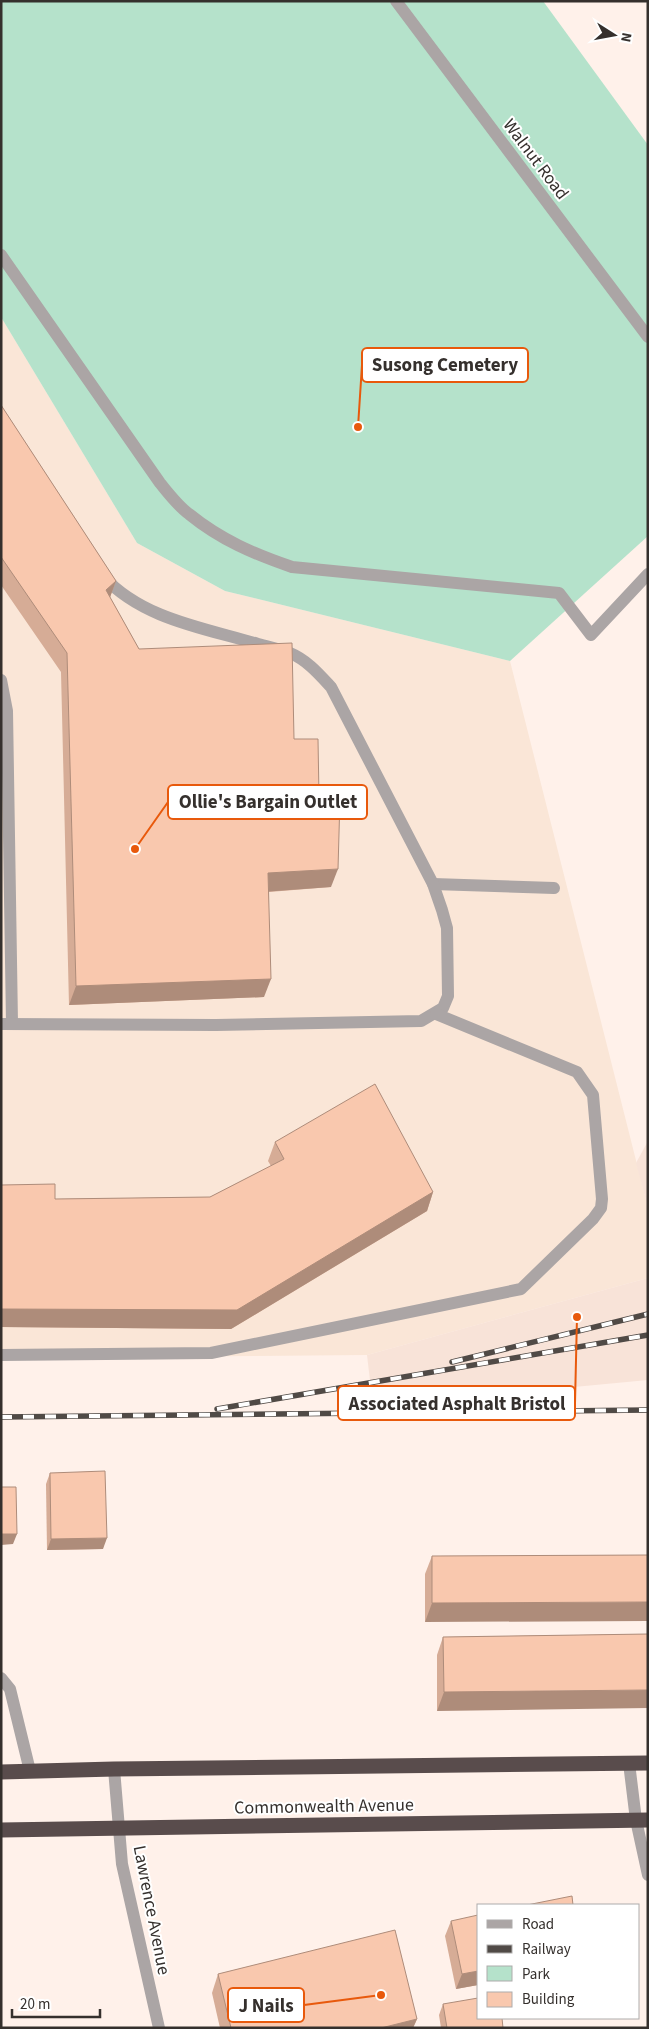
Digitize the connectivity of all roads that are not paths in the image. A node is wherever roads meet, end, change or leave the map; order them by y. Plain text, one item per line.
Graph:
1 (396, 1) edge
2 (1, 255) edge
3 (648, 337) edge
4 (95, 567) edge
5 (648, 574) edge
6 (1, 680) edge
7 (432, 884) junction
8 (554, 888) dead end
9 (6, 924) edge
10 (436, 1014) junction
11 (7, 1023) edge
12 (1, 1355) edge
13 (1, 1678) edge
14 (629, 1763) junction
15 (648, 1763) edge
16 (114, 1769) junction
17 (30, 1771) junction
18 (1, 1772) edge
19 (642, 1820) edge
20 (119, 1828) junction
21 (1, 1830) edge
22 (648, 1875) edge
23 (159, 2028) edge

1 - 3 street, Walnut Road
2 - 5 street
4 - 7 street
6 - 9 street
7 - 8 street
7 - 10 street
9 - 11 street
10 - 11 street
10 - 12 street
13 - 17 street
14 - 15 highway
14 - 16 highway
14 - 19 street
16 - 17 highway
16 - 20 street, Lawrence Avenue
17 - 18 highway
19 - 20 highway, Commonwealth Avenue
19 - 22 street
20 - 21 highway, Commonwealth Avenue
20 - 23 street, Lawrence Avenue

